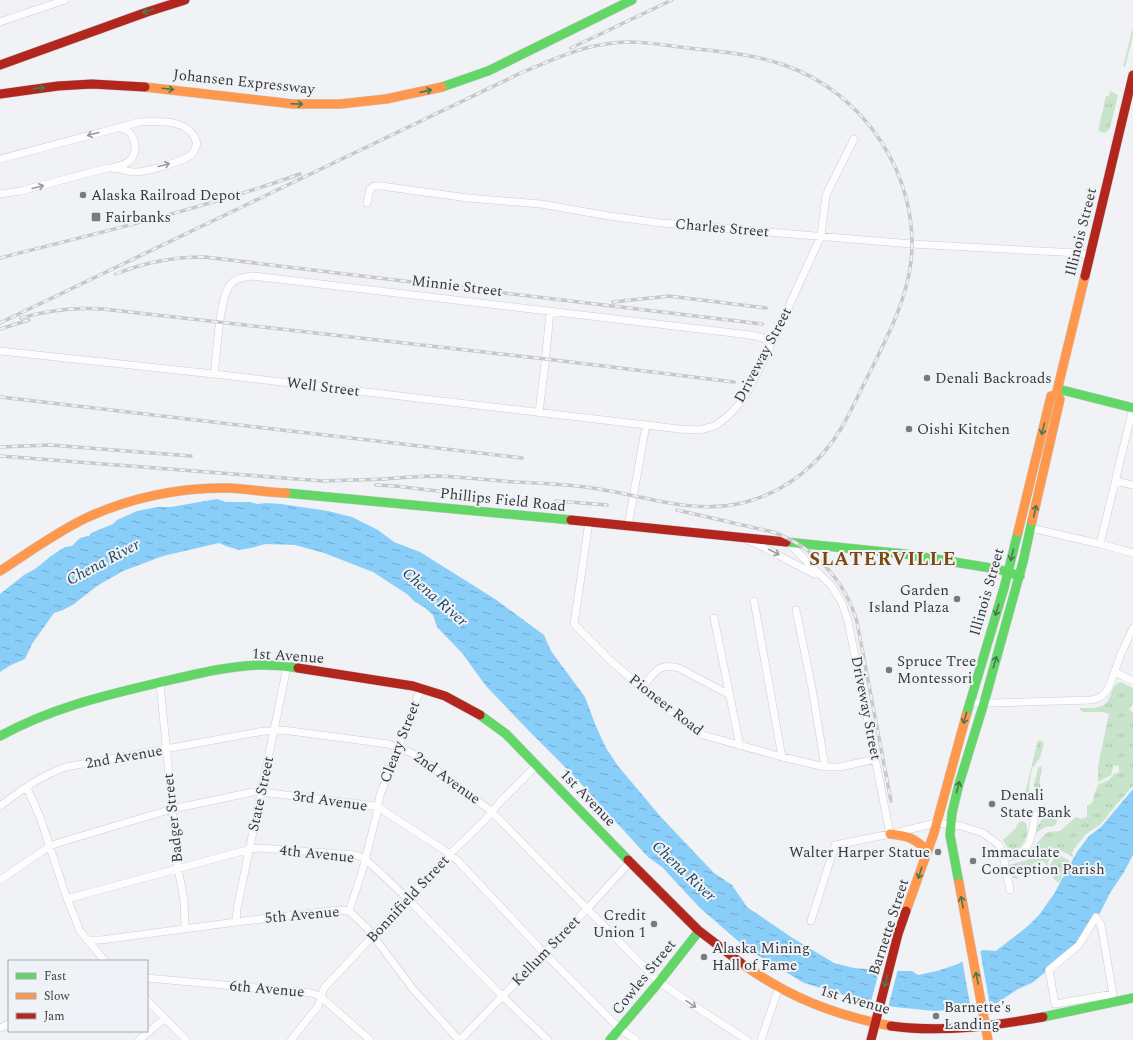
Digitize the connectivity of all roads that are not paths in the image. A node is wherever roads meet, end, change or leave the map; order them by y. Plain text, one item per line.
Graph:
1 (65, 0) edge
2 (185, 0) edge
3 (632, 0) edge
4 (0, 22) edge
5 (0, 65) edge
6 (1133, 75) edge
7 (0, 94) edge
8 (116, 128) junction
9 (854, 139) dead end
10 (0, 159) edge
11 (114, 168) junction
12 (0, 194) edge
13 (367, 203) dead end
14 (821, 236) junction
15 (1090, 255) junction
16 (550, 312) junction
17 (772, 343) junction
18 (0, 351) edge
19 (214, 374) junction
20 (1057, 392) junction
21 (1133, 408) edge
22 (539, 412) junction
23 (646, 425) junction
24 (1116, 481) junction
25 (1133, 485) edge
26 (589, 522) junction
27 (628, 526) junction
28 (1031, 528) junction
29 (738, 537) junction
30 (788, 542) junction
31 (1100, 544) junction
32 (1133, 553) edge
33 (0, 571) edge
34 (1008, 572) junction
35 (1020, 576) junction
36 (831, 585) junction
37 (754, 601) dead end
38 (796, 610) dead end
39 (714, 618) dead end
40 (1133, 628) edge
41 (286, 667) junction
42 (1115, 672) junction
43 (1133, 681) edge
44 (160, 683) junction
45 (642, 687) junction
46 (421, 688) junction
47 (730, 695) junction
48 (970, 703) junction
49 (984, 703) junction
50 (273, 730) junction
51 (0, 736) edge
52 (740, 746) junction
53 (398, 747) junction
54 (166, 750) junction
55 (782, 757) junction
56 (876, 759) junction
57 (536, 766) junction
58 (825, 767) junction
59 (27, 788) junction
60 (261, 792) junction
61 (0, 806) edge
62 (378, 807) junction
63 (172, 808) junction
64 (492, 811) junction
65 (1035, 814) dead end
66 (936, 823) junction
67 (950, 825) junction
68 (890, 834) junction
69 (50, 846) junction
70 (250, 849) junction
71 (928, 851) junction
72 (450, 854) junction
73 (1004, 858) junction
74 (365, 859) junction
75 (630, 862) junction
76 (178, 868) junction
77 (0, 880) edge
78 (1010, 890) dead end
79 (67, 899) junction
80 (408, 899) junction
81 (588, 908) junction
82 (349, 912) junction
83 (811, 921) dead end
84 (236, 922) junction
85 (185, 928) junction
86 (699, 931) junction
87 (374, 936) junction
88 (87, 940) junction
89 (544, 953) junction
90 (105, 960) edge
91 (1049, 970) joint
92 (148, 978) edge
93 (659, 982) junction
94 (779, 987) junction
95 (320, 996) junction
96 (502, 996) junction
97 (1133, 998) edge
98 (148, 1001) edge
99 (164, 1019) junction
100 (985, 1021) junction
101 (875, 1023) junction
102 (620, 1029) junction
103 (139, 1040) edge
104 (186, 1040) edge
105 (291, 1040) edge
106 (370, 1040) edge
107 (460, 1040) edge
108 (548, 1040) edge
109 (610, 1040) edge
110 (636, 1040) edge
111 (747, 1040) edge
112 (760, 1040) edge
113 (871, 1040) edge
114 (988, 1040) edge

1 - 4 street
2 -> 5 main road
7 -> 3 main road, Johansen Expressway
6 - 15 main road, Illinois Street
8 -> 10 street
8 - 11 street
11 -> 8 street
9 - 14 street, Driveway Street
12 -> 11 street
13 - 14 street, Charles Street
14 - 15 street, Charles Street
14 - 17 street, Driveway Street
15 - 20 main road, Illinois Street
16 - 17 street, Minnie Street
16 - 19 street, Minnie Street
16 - 22 street
17 - 23 street, Driveway Street
18 - 19 street, Well Street
19 - 22 street, Well Street
20 - 21 main road
28 -> 20 main road, Illinois Street
20 -> 34 main road, Illinois Street
21 - 24 street
22 - 23 street, Well Street
23 - 27 street
24 - 25 street
24 - 31 street
26 - 27 main road, Phillips Field Road
26 - 33 main road, Phillips Field Road
26 - 45 street, Pioneer Road
27 - 29 main road, Phillips Field Road
28 - 31 street
28 - 35 main road, Illinois Street
29 - 30 main road, Phillips Field Road
29 -> 36 street, Driveway Street
30 - 34 main road, Phillips Field Road
30 - 36 street, Driveway Street
31 - 32 street
34 - 35 main road, Phillips Field Road
34 -> 48 main road, Illinois Street
49 -> 35 main road, Illinois Street
36 - 56 street, Driveway Street
37 - 55 street
38 - 58 street
39 - 47 street
40 - 42 street
41 - 44 main road, 1st Avenue
41 - 46 main road, 1st Avenue
41 - 50 street, State Street
42 - 43 street
42 - 49 street
44 - 51 main road, 1st Avenue
44 - 54 street, Badger Street
45 - 47 street
45 - 52 street, Pioneer Road
46 - 53 street, Cleary Street
46 - 57 main road, 1st Avenue
47 - 52 street
48 - 49 street
48 -> 66 main road, Illinois Street
67 -> 49 main road, Illinois Street
50 - 53 street, 2nd Avenue
50 - 54 street, 2nd Avenue
50 - 60 street, State Street
52 - 55 street, Pioneer Road
53 - 62 street, Cleary Street
53 - 64 street, 2nd Avenue
54 - 59 street, 2nd Avenue
54 - 63 street, Badger Street
55 - 58 street, Pioneer Road
56 - 58 street, Pioneer Road
56 - 68 street, Driveway Street
57 - 64 street, Bonnifield Street
57 - 75 main road, 1st Avenue
59 - 61 street, 2nd Avenue
59 - 69 street
60 - 62 street, 3rd Avenue
60 - 63 street, 3rd Avenue
60 - 70 street, State Street
62 - 72 street, 3rd Avenue
62 - 74 street, Cleary Street
63 - 69 street, 3rd Avenue
63 - 76 street, Badger Street
64 - 72 street, Bonnifield Street
64 - 81 street, 2nd Avenue
65 - 73 street
66 - 67 street
66 - 68 street
66 - 71 main road, Barnette Street
67 - 73 street
100 -> 67 main road, Illinois Street
68 - 71 main road
68 - 83 street
69 - 77 street, 3rd Avenue
69 - 79 street
70 - 74 street, 4th Avenue
70 - 76 street, 4th Avenue
70 - 84 street, State Street
71 -> 101 main road, Barnette Street
72 - 80 street, Bonnifield Street
72 - 89 street, 3rd Avenue
73 - 78 street
74 - 80 street, 4th Avenue
74 - 82 street, Cleary Street
75 - 81 street, Kellum Street
75 - 86 main road, 1st Avenue
76 - 79 street, 4th Avenue
76 - 85 street, Badger Street
79 - 88 street
80 - 87 street, Bonnifield Street
80 - 96 street, 4th Avenue
81 - 89 street, Kellum Street
81 - 93 street, 2nd Avenue
82 - 84 street, 5th Avenue
82 - 87 street, 5th Avenue
84 - 85 street, 5th Avenue
85 - 88 street, 5th Avenue
86 - 93 main road, Cowles Street
86 - 94 main road, 1st Avenue
87 - 95 street, Bonnifield Street
87 - 107 street, 5th Avenue
88 - 90 street
89 - 96 street, Kellum Street
89 - 102 street, 3rd Avenue
91 - 91 street
92 - 95 street, 6th Avenue
93 - 102 main road, Cowles Street
93 -> 111 street, 2nd Avenue
94 - 101 main road, 1st Avenue
94 - 112 street
95 - 105 street, Bonnifield Street
95 - 106 street, 6th Avenue
96 - 107 street, Kellum Street
96 - 108 street, 4th Avenue
97 - 100 main road, 1st Avenue
98 - 99 street
99 - 103 street
99 - 104 street
100 - 101 main road, 1st Avenue
100 - 114 main road, Illinois Street
101 - 113 main road, Barnette Street
102 - 109 main road, Cowles Street
102 - 110 street, 3rd Avenue

